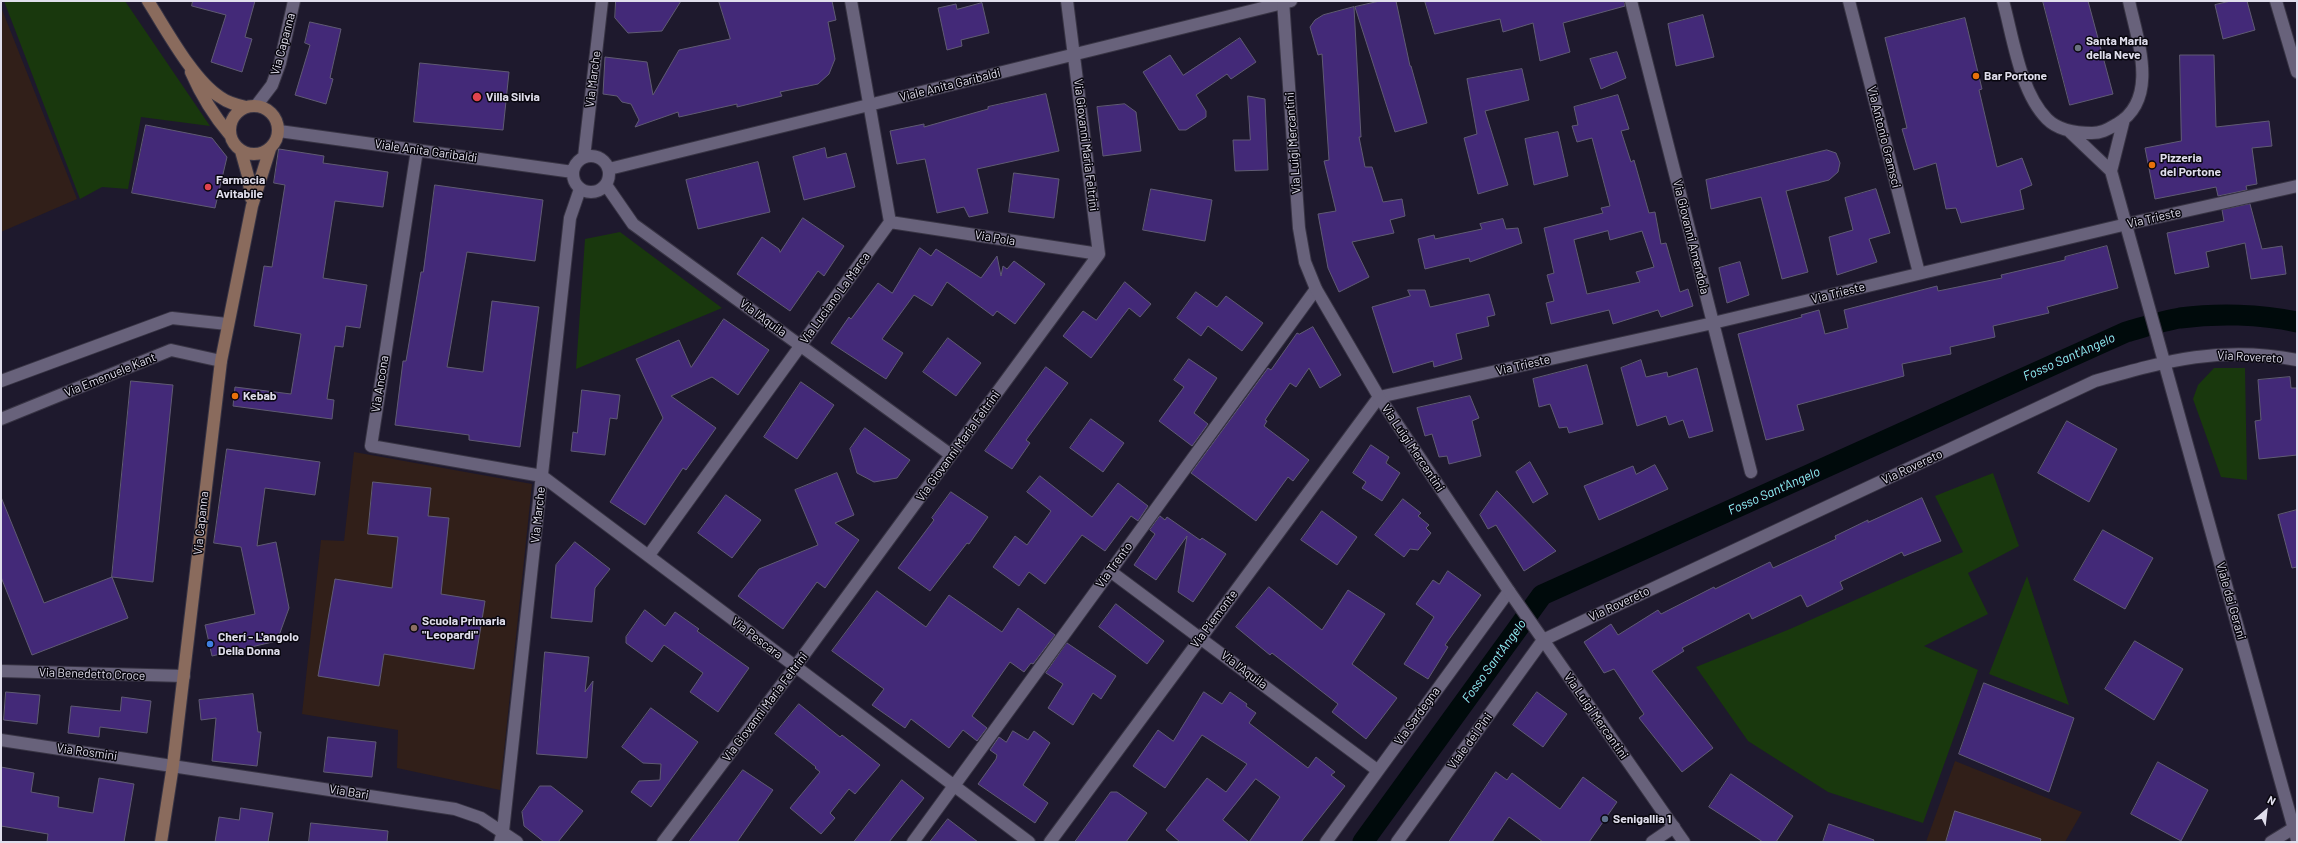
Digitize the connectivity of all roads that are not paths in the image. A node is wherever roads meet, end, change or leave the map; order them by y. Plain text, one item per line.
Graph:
1 (148, 1) edge
2 (294, 1) edge
3 (602, 1) edge
4 (851, 1) edge
5 (1067, 1) edge
6 (1631, 1) edge
7 (1849, 1) edge
8 (2003, 1) edge
9 (2129, 1) edge
10 (2276, 1) edge
11 (1286, 2) edge
12 (1074, 54) junction
13 (183, 55) junction
14 (2297, 72) edge
15 (870, 106) junction
16 (251, 107) junction
17 (2124, 120) junction
18 (279, 131) junction
19 (2071, 133) junction
20 (230, 135) junction
21 (270, 149) junction
22 (417, 150) junction
23 (241, 151) junction
24 (584, 157) junction
25 (609, 169) junction
26 (2111, 171) junction
27 (573, 172) junction
28 (606, 185) junction
29 (2297, 186) edge
30 (580, 189) junction
31 (252, 206) junction
32 (890, 222) junction
33 (2127, 224) junction
34 (1099, 254) junction
35 (1919, 273) junction
36 (1316, 289) junction
37 (1713, 323) junction
38 (227, 324) junction
39 (800, 346) junction
40 (2297, 360) edge
41 (221, 361) junction
42 (2164, 362) junction
43 (2, 381) edge
44 (1379, 397) junction
45 (1, 419) edge
46 (951, 455) junction
47 (1751, 472) dead end
48 (542, 476) junction
49 (649, 555) junction
50 (1110, 571) junction
51 (1509, 591) junction
52 (1200, 637) junction
53 (1543, 640) junction
54 (795, 667) junction
55 (1, 671) edge
56 (184, 676) junction
57 (1, 740) edge
58 (173, 765) junction
59 (1377, 770) junction
60 (954, 786) junction
61 (2295, 827) edge
62 (1674, 828) junction
63 (502, 837) edge
64 (2297, 840) edge
65 (161, 842) edge
66 (517, 842) edge
67 (663, 842) edge
68 (913, 842) edge
69 (1029, 842) edge
70 (1050, 842) edge
71 (1326, 842) edge
72 (1397, 842) edge
73 (1652, 842) edge
74 (1684, 842) edge
75 (2271, 842) edge

1 - 13 main road
2 - 16 street, Via Capanna
3 - 24 street, Via Marche
4 - 15 street
5 - 12 street, Via Giovanni Maria Feltrini
6 - 37 street, Via Giovanni Amendola
7 - 35 street, Via Antonio Gramsci
8 - 19 street
9 - 17 street
10 - 14 street
11 - 12 street, Viale Anita Garibaldi
11 - 36 street, Via Luigi Mercantini
12 - 15 street, Viale Anita Garibaldi
12 - 34 street, Via Giovanni Maria Feltrini
13 - 16 main road
13 - 20 main road
15 - 25 street, Viale Anita Garibaldi
15 - 32 street
16 - 18 main road
16 - 20 main road, Via Capanna
17 - 19 street
17 - 26 street
18 - 21 main road, Via Capanna
18 - 22 street, Viale Anita Garibaldi
19 - 26 street
20 - 23 main road, Via Capanna
21 - 23 main road
21 - 31 main road, Via Capanna
22 - 27 street, Viale Anita Garibaldi
22 - 48 street, Via Ancona
23 - 31 main road, Via Capanna
24 - 25 street
24 - 27 street
25 - 28 street
26 - 33 street, Viale dei Gerani
27 - 30 street
28 - 30 street
28 - 39 street, Via l'Aquila
29 - 33 street, Via Trieste
30 - 48 street, Via Marche
31 - 38 main road, Via Capanna
32 - 34 street, Via Pola
32 - 39 street, Via Luciano La Marca
33 - 35 street, Via Trieste
33 - 42 street, Viale dei Gerani
34 - 46 street, Via Giovanni Maria Feltrini
35 - 37 street, Via Trieste
36 - 44 street, Via Luigi Mercantini
36 - 50 street, Via Trento
37 - 44 street, Via Trieste
37 - 47 street, Via Giovanni Amendola
38 - 41 main road, Via Capanna
38 - 43 street
39 - 46 street, Via l'Aquila
39 - 49 street, Via Luciano La Marca
40 - 42 street, Via Rovereto
41 - 45 street, Via Emenuele Kant
41 - 56 main road, Via Capanna
42 - 53 street, Via Rovereto
42 - 61 street, Viale dei Gerani
44 - 51 street, Via Luigi Mercantini
44 - 52 street, Via Piemonte
46 - 54 street, Via Giovanni Maria Feltrini
48 - 49 street, Via Pescara
48 - 63 street, Via Marche
49 - 54 street, Via Pescara
50 - 52 street, Via l'Aquila
50 - 60 street, Via Trento
51 - 53 street, Via Luigi Mercantini
51 - 59 street, Via Sardegna
52 - 59 street, Via l'Aquila
52 - 70 street, Via Piemonte
53 - 62 street, Via Luigi Mercantini
53 - 72 street, Viale dei Pini
54 - 60 street, Via Pescara
54 - 67 street, Via Giovanni Maria Feltrini
55 - 56 street, Via Benedetto Croce
56 - 58 main road, Via Capanna
57 - 58 street, Via Rosmini
58 - 63 street, Via Bari
58 - 65 main road, Via Capanna
59 - 71 street, Via Sardegna
60 - 68 street, Via Trento
60 - 69 street, Via Pescara
61 - 64 street, Viale dei Gerani
61 - 75 street
62 - 73 street
62 - 74 street, Via Luigi Mercantini
63 - 66 street, Via Bari

